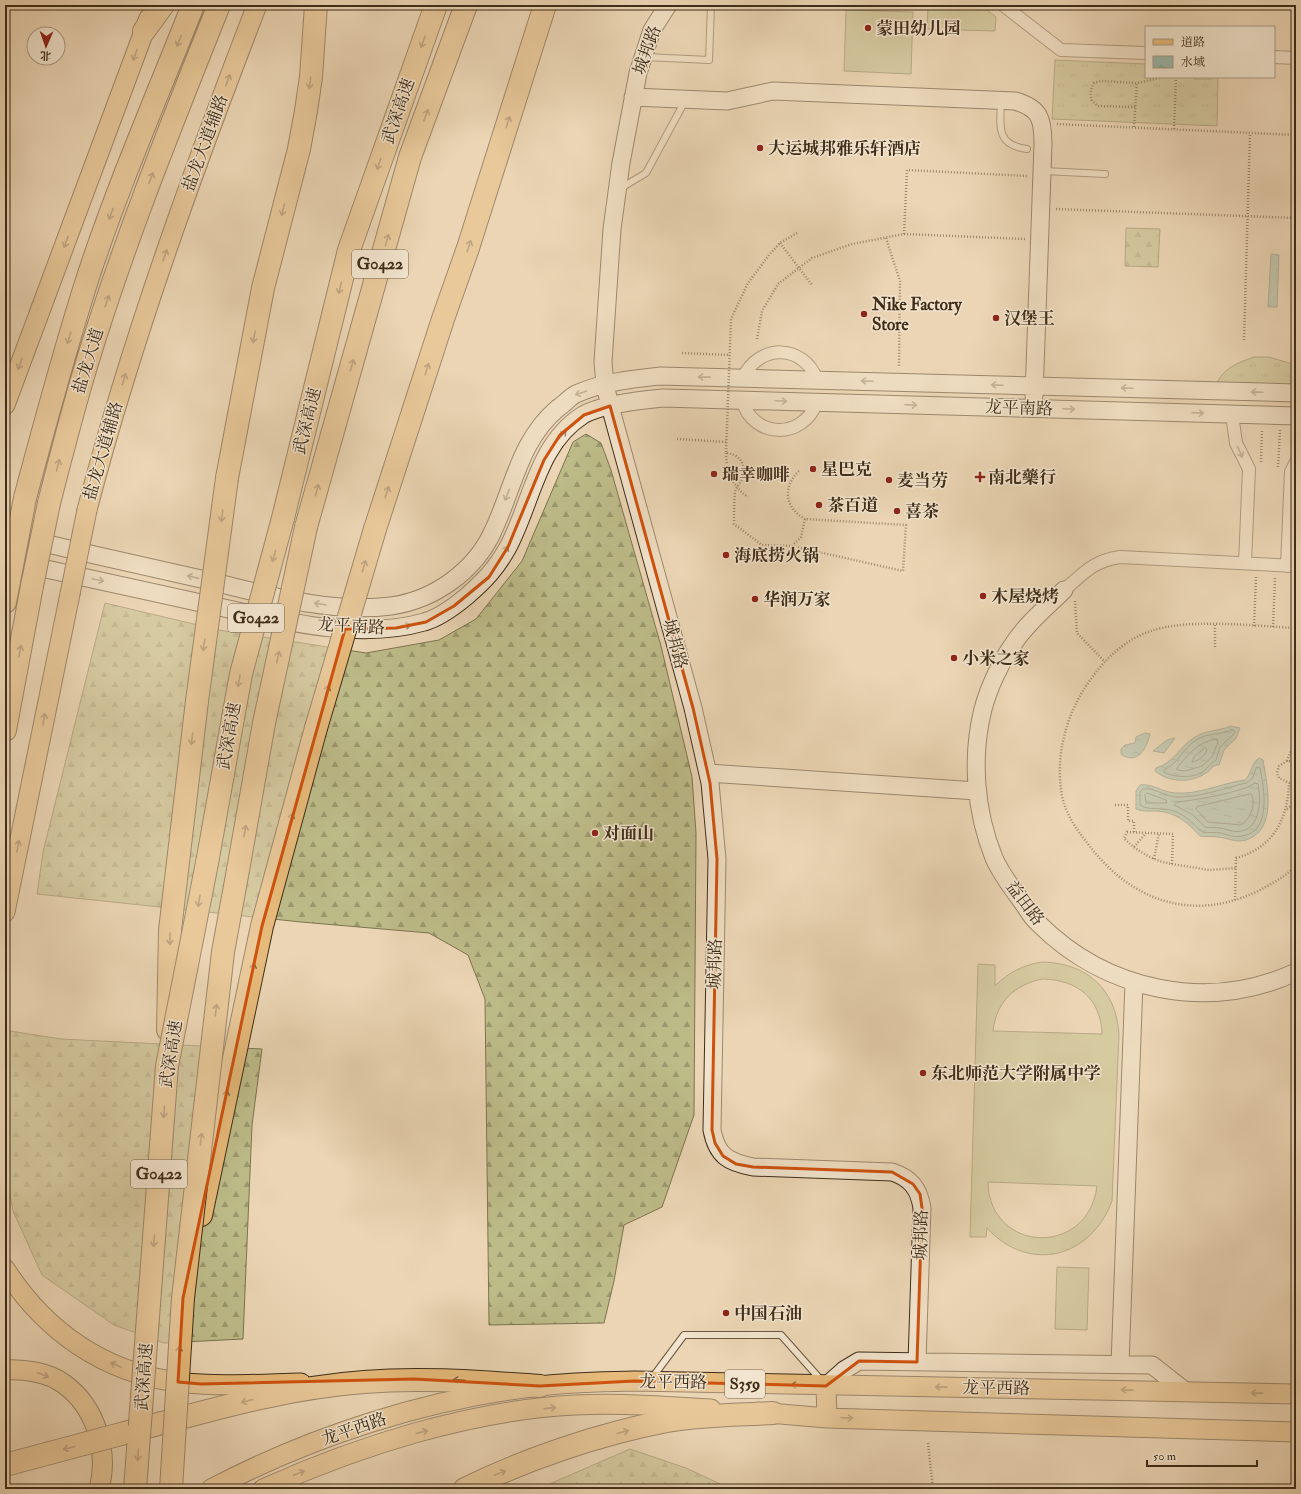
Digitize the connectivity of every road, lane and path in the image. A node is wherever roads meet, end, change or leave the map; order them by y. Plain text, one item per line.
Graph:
1 (154, 5) edge
2 (163, 5) edge
3 (193, 5) edge
4 (219, 5) edge
5 (236, 5) edge
6 (258, 5) edge
7 (316, 5) edge
8 (436, 5) edge
9 (466, 5) edge
10 (545, 5) edge
11 (668, 5) edge
12 (711, 5) edge
13 (1002, 5) edge
14 (144, 31) junction
15 (1145, 53) edge
16 (643, 57) junction
17 (1275, 57) edge
18 (1296, 58) edge
19 (196, 62) junction
20 (1159, 78) edge
21 (1176, 78) edge
22 (1136, 83) junction
23 (633, 97) junction
24 (685, 100) junction
25 (1001, 101) junction
26 (1135, 107) junction
27 (1054, 124) dead end
28 (1134, 127) junction
29 (1174, 129) junction
30 (1250, 133) junction
31 (1296, 135) edge
32 (1027, 150) dead end
33 (1036, 174) junction
34 (1105, 174) dead end
35 (617, 191) junction
36 (1051, 209) dead end
37 (1249, 216) junction
38 (1296, 218) edge
39 (797, 233) dead end
40 (904, 234) junction
41 (886, 238) junction
42 (1028, 239) dead end
43 (780, 243) junction
44 (812, 284) dead end
45 (757, 339) dead end
46 (1244, 340) dead end
47 (682, 353) dead end
48 (730, 355) junction
49 (899, 370) dead end
50 (743, 378) junction
51 (817, 380) junction
52 (605, 385) junction
53 (1034, 386) junction
54 (1296, 393) edge
55 (742, 400) junction
56 (817, 402) junction
57 (5, 405) edge
58 (610, 406) junction
59 (1033, 408) junction
60 (1232, 414) junction
61 (1296, 416) edge
62 (677, 439) dead end
63 (726, 442) junction
64 (726, 453) junction
65 (1296, 462) edge
66 (799, 471) dead end
67 (748, 497) dead end
68 (805, 519) junction
69 (5, 534) edge
70 (792, 546) junction
71 (5, 560) edge
72 (1245, 563) junction
73 (1292, 566) edge
74 (1064, 590) junction
75 (7, 591) edge
76 (1215, 625) junction
77 (1296, 634) edge
78 (1215, 647) dead end
79 (1105, 662) junction
80 (5, 730) edge
81 (1296, 739) edge
82 (1287, 761) junction
83 (1296, 762) edge
84 (708, 773) junction
85 (1289, 783) junction
86 (1296, 786) edge
87 (977, 791) junction
88 (1296, 802) edge
89 (1115, 805) dead end
90 (1287, 810) junction
91 (1134, 832) junction
92 (1146, 833) junction
93 (1159, 834) junction
94 (1134, 847) junction
95 (1154, 859) junction
96 (1172, 864) junction
97 (1296, 866) edge
98 (1236, 868) junction
99 (1235, 900) junction
100 (5, 912) edge
101 (1296, 972) edge
102 (1134, 982) junction
103 (167, 1066) junction
104 (5, 1269) edge
105 (183, 1298) junction
106 (917, 1362) junction
107 (1120, 1365) junction
108 (5, 1370) edge
109 (649, 1381) junction
110 (363, 1382) junction
111 (540, 1386) junction
112 (826, 1386) junction
113 (1185, 1391) junction
114 (1296, 1394) edge
115 (774, 1413) junction
116 (827, 1418) junction
117 (1296, 1432) edge
118 (928, 1443) dead end
119 (5, 1465) edge
120 (99, 1489) edge
121 (135, 1489) edge
122 (171, 1489) edge
123 (211, 1489) edge
124 (263, 1489) edge
125 (464, 1489) edge
126 (933, 1489) edge

1 - 14 main road
2 - 14 highway
3 -> 75 highway, 盐龙大道, bridge
4 - 19 highway, 盐龙大道
5 - 19 highway
100 -> 6 main road, 盐龙大道辅路, bridge
7 -> 103 highway, bridge
8 -> 103 highway, 武深高速 / G0422, bridge
105 -> 9 highway, 武深高速 / G0422, bridge
105 -> 10 highway, bridge
11 - 16 street, 城邦路
12 - 16 lane
13 - 15 street
14 -> 57 main road
16 - 23 street, 城邦路
17 - 18 street
80 -> 19 highway, 盐龙大道, bridge
20 - 22 path
21 - 29 path
22 - 26 path
22 - 26 path
23 - 24 street
23 - 35 street, 城邦路
24 - 25 street
24 - 35 lane
25 - 32 lane
25 - 33 street
26 - 28 path
27 - 28 path
28 - 29 path
29 - 30 path
30 - 31 path
30 - 37 path
33 - 34 lane
33 - 40 path
33 - 53 street
35 - 52 street, 城邦路
36 - 37 path
37 - 38 path
37 - 46 path
39 - 43 path, bridge
40 - 41 path
40 - 42 path
41 - 45 path
41 - 49 path
43 - 44 path, bridge
43 - 48 path, bridge
47 - 48 path
48 - 63 path, bridge
50 - 51 street, 龙平南路
50 - 51 street
50 -> 52 street, 龙平南路
53 -> 51 street, 龙平南路
52 - 58 street, 城邦路
52 -> 69 street, 龙平南路
54 -> 53 street, 龙平南路
53 - 59 street
55 -> 56 street, 龙平南路
55 - 56 street
55 - 58 street, 龙平南路
56 -> 59 street, 龙平南路
71 -> 58 street, 龙平南路
58 - 84 street, 城邦路
59 -> 60 street, 龙平南路
60 - 61 street, 龙平南路
60 -> 72 street
62 - 63 path
63 - 64 path, bridge
64 - 67 path
64 - 70 path, bridge
65 - 73 street
66 - 68 path
68 - 70 path
68 - 70 path, bridge
72 - 73 street
72 - 74 street
74 - 79 path
74 - 87 street, 益田路
76 - 77 path
76 - 78 path
76 - 79 path
79 - 99 path
81 - 82 path
82 - 83 path
82 - 85 path
84 - 87 street
84 - 106 street, 城邦路
85 - 86 path
85 - 90 path
87 - 102 street, 益田路
88 - 90 path
89 - 91 path
90 - 98 path
91 - 92 path
91 - 94 path
92 - 93 path
92 - 94 path
93 - 95 path
93 - 96 path
94 - 95 path
95 - 96 path
96 - 98 path
97 - 99 path
98 - 99 path
101 - 102 street, 益田路
102 - 107 street
103 -> 121 highway, 武深高速 / G0422, bridge
110 -> 104 main road
122 -> 105 highway, 武深高速 / G0422, bridge
106 - 107 street
106 - 112 street
107 - 113 street
108 -> 120 main road
109 - 111 main road, 龙平西路 / S359
112 -> 109 main road, 龙平西路 / S359
109 - 112 lane
111 -> 110 highway
110 -> 119 highway, bridge
111 - 123 main road, 龙平西路 / S359
113 -> 112 main road, 龙平西路 / S359
112 - 116 main road
114 -> 113 main road, 龙平西路 / S359
115 - 116 main road, 龙平西路 / S359
124 -> 115 main road, 龙平西路 / S359
125 -> 115 highway
116 -> 117 main road, 龙平西路 / S359
118 - 126 path

